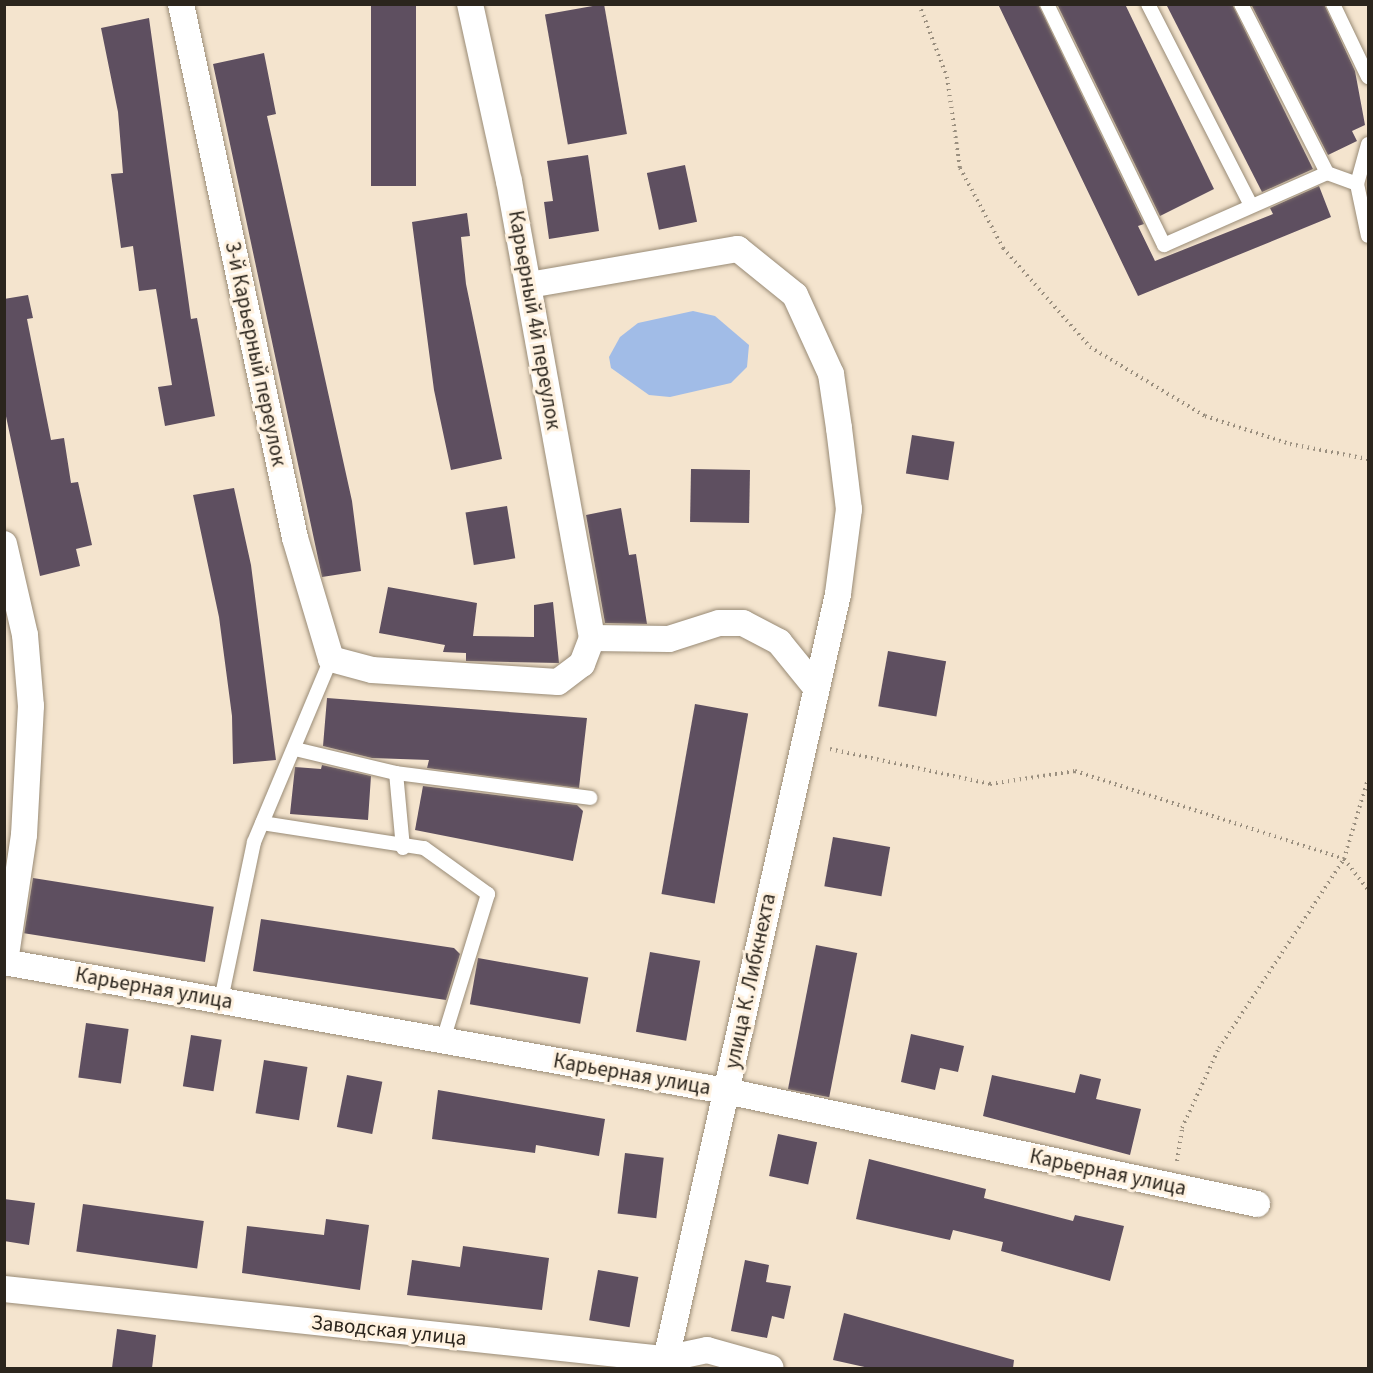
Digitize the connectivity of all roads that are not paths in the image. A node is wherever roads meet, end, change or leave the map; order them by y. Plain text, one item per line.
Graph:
1 (181, 4) edge
2 (470, 4) edge
3 (1047, 4) edge
4 (1148, 4) edge
5 (1241, 4) edge
6 (1334, 4) edge
7 (1368, 77) edge
8 (1368, 144) edge
9 (1327, 173) junction
10 (1357, 184) junction
11 (1251, 205) junction
12 (1368, 237) edge
13 (529, 285) junction
14 (4, 544) edge
15 (592, 638) junction
16 (332, 659) junction
17 (814, 685) junction
18 (295, 749) junction
19 (396, 772) junction
20 (590, 798) dead end
21 (262, 823) junction
22 (13, 847) edge
23 (403, 848) junction
24 (5, 962) edge
25 (221, 1000) junction
26 (443, 1040) junction
27 (726, 1091) junction
28 (1257, 1204) dead end
29 (4, 1289) edge
30 (665, 1364) edge
31 (771, 1368) edge

1 - 16 street, 3-й Карьерный переулок
2 - 13 street, Карьерный 4й переулок
3 - 11 lane
4 - 11 lane
5 - 9 lane
6 - 7 lane
8 - 10 lane
9 - 10 lane
9 - 11 lane
10 - 12 lane
13 - 15 street, Карьерный 4й переулок
13 - 17 street, улица К. Либкнехта
14 - 22 street
15 - 16 street
15 - 17 street
16 - 18 lane
17 - 27 street, улица К. Либкнехта
18 - 19 lane
18 - 21 lane
19 - 20 lane
19 - 23 lane
21 - 23 lane
21 - 25 lane
22 - 24 street
23 - 26 lane
24 - 25 street, Карьерная улица
25 - 26 street, Карьерная улица
26 - 27 street, Карьерная улица
27 - 28 street, Карьерная улица
27 - 30 street, улица К. Либкнехта
29 - 30 street, Заводская улица
30 - 31 street, Заводская улица

